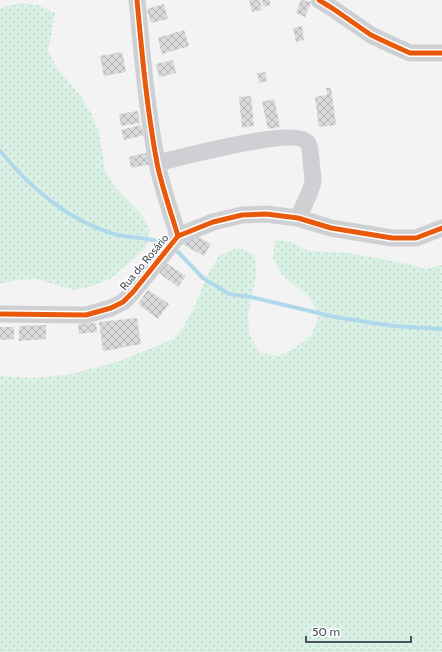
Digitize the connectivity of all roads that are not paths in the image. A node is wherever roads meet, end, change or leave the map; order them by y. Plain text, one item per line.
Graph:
1 (137, 0) edge
2 (318, 0) edge
3 (442, 53) edge
4 (157, 163) junction
5 (298, 218) junction
6 (442, 228) edge
7 (178, 236) junction
8 (0, 314) edge

1 - 4 street
2 - 3 street
4 - 5 street
4 - 7 street
5 - 6 street, Rua do Rosário
5 - 7 street, Rua do Rosário
7 - 8 street, Rua do Rosário

